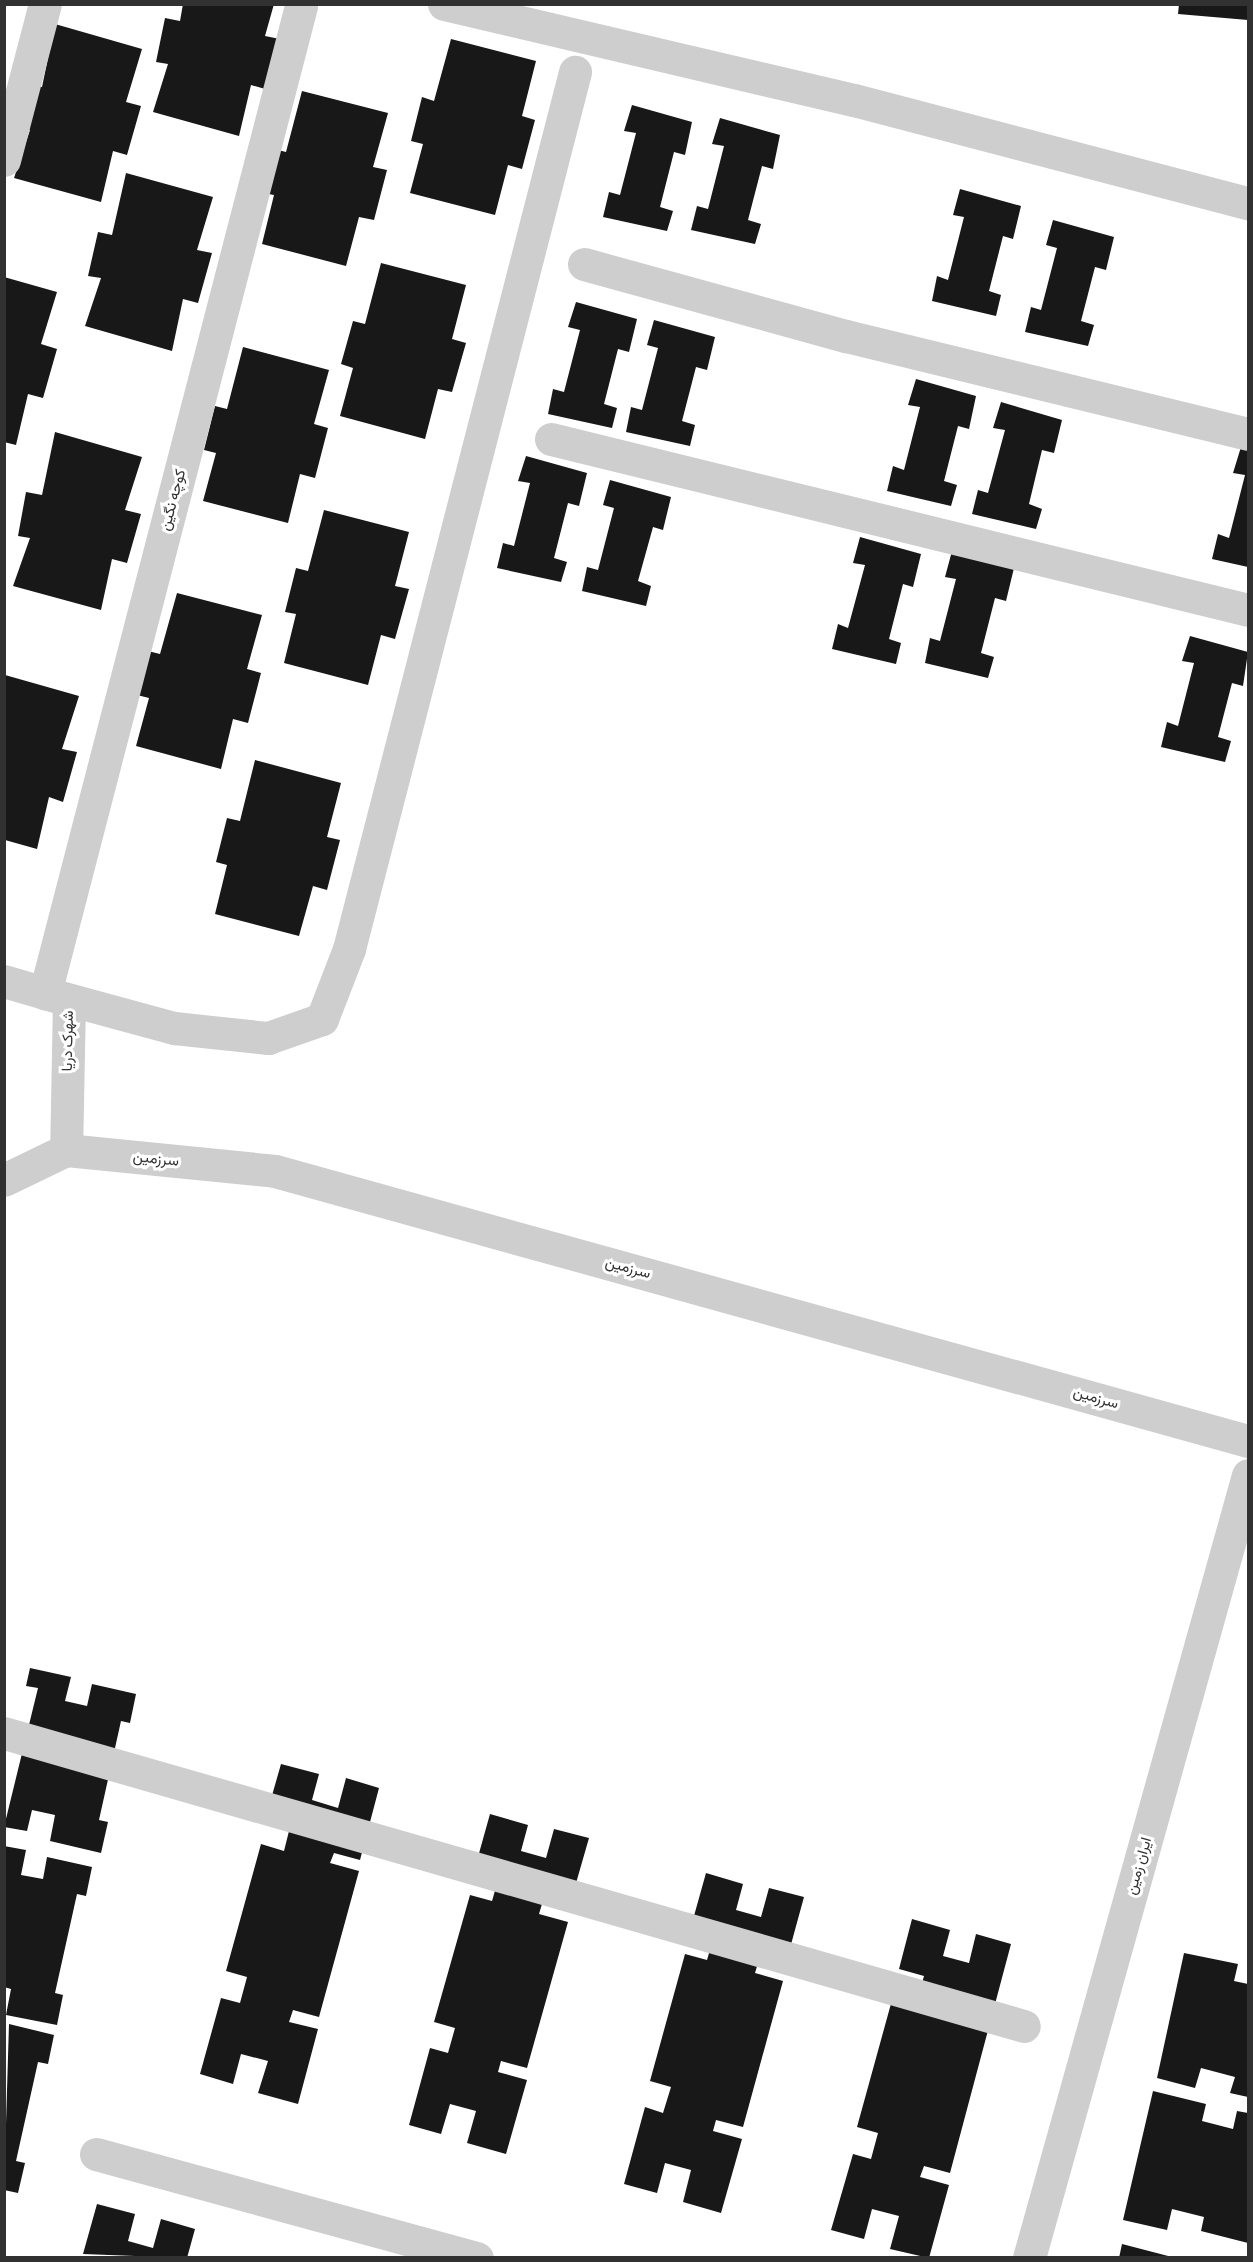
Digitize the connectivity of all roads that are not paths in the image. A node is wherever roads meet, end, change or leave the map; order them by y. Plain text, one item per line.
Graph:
1 (45, 4) edge
2 (444, 4) edge
3 (301, 6) dead end
4 (575, 72) dead end
5 (4, 160) edge
6 (1248, 203) edge
7 (584, 264) dead end
8 (1248, 434) edge
9 (551, 439) dead end
10 (1248, 610) edge
11 (4, 981) edge
12 (45, 993) junction
13 (66, 1150) junction
14 (4, 1180) edge
15 (1248, 1441) edge
16 (1248, 1475) edge
17 (4, 1733) edge
18 (1024, 2026) dead end
19 (96, 2154) dead end
20 (477, 2258) edge
21 (1029, 2258) edge

1 - 5 street
2 - 6 street
3 - 12 street, کوچه نگین
4 - 12 street
7 - 8 street
9 - 10 street
11 - 12 street, شهرک دریا
12 - 13 street, شهرک دریا
13 - 14 street
13 - 15 street, سرزمین
16 - 21 street, ایران زمین
17 - 18 street
19 - 20 street

